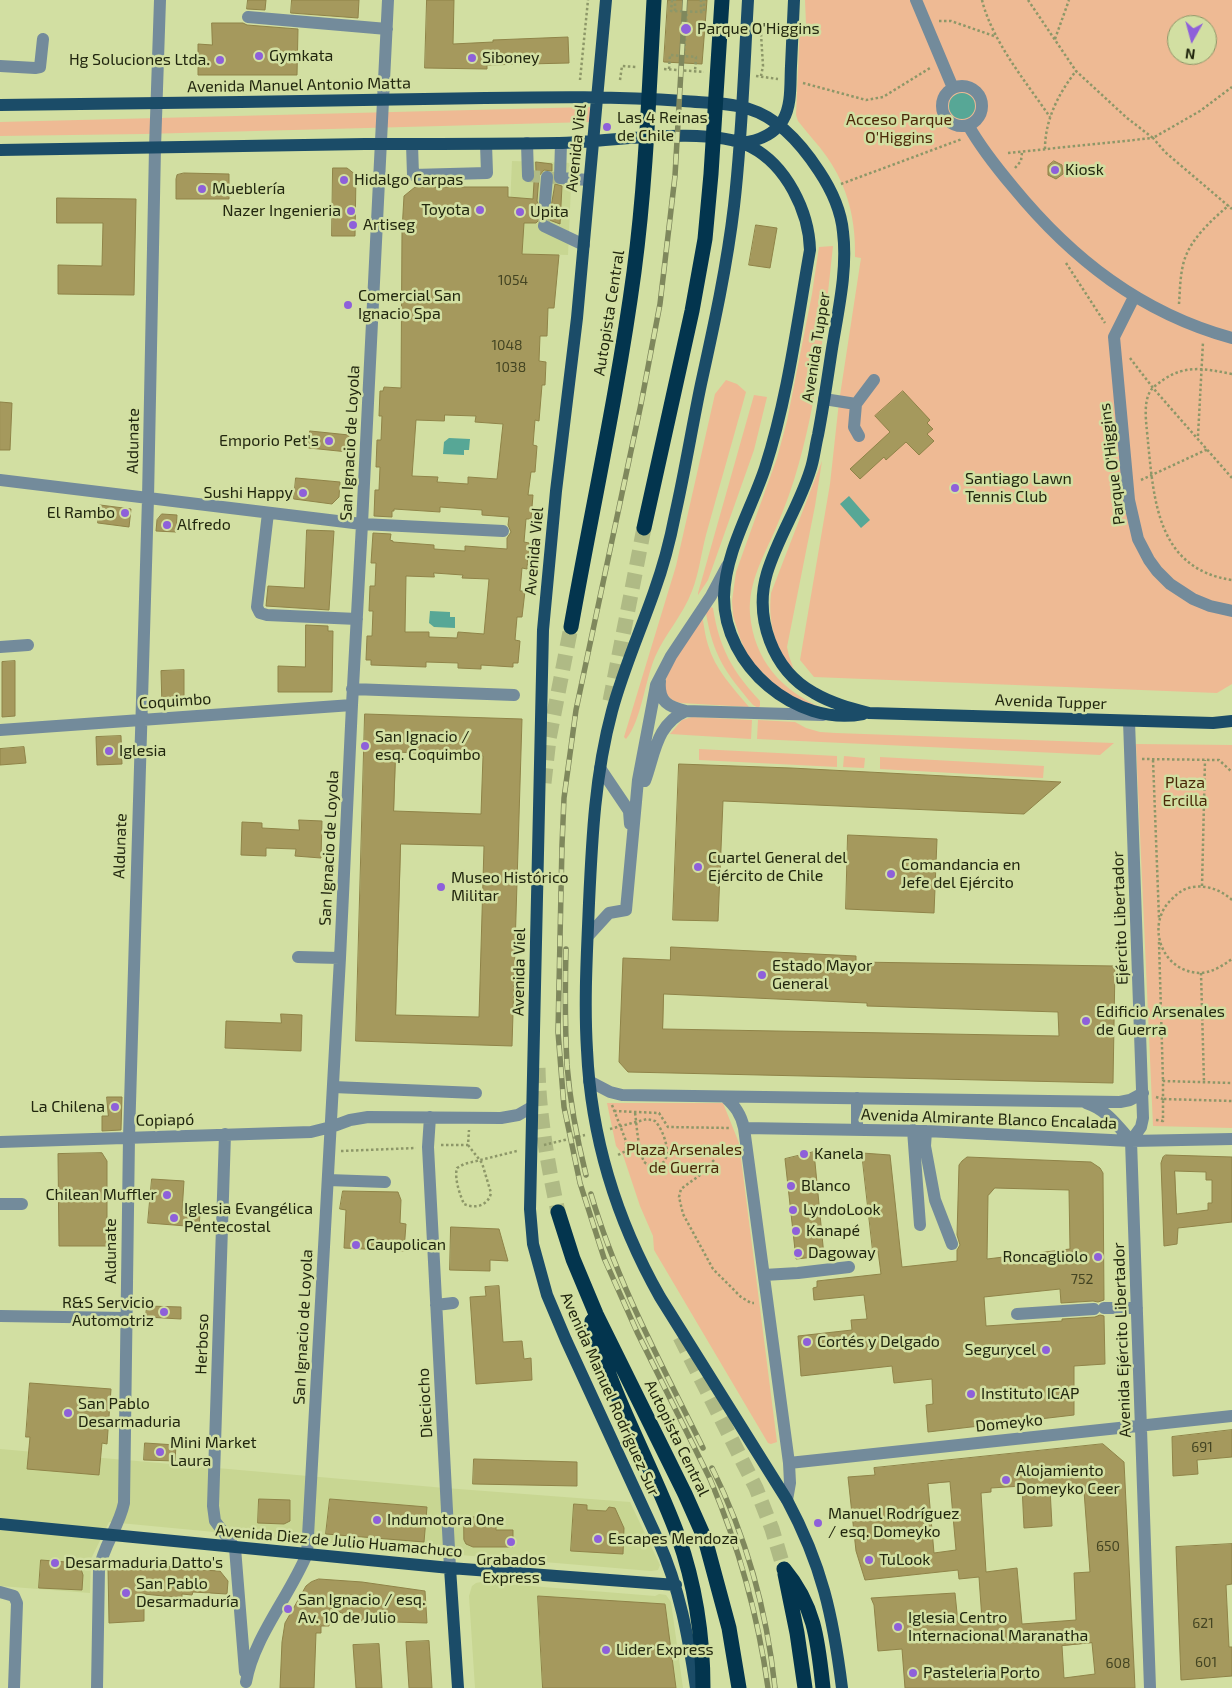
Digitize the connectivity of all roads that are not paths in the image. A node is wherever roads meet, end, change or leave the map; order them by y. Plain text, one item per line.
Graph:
1 (160, 0) edge
2 (388, 0) edge
3 (606, 0) edge
4 (654, 0) edge
5 (722, 0) edge
6 (748, 0) edge
7 (794, 0) edge
8 (916, 0) edge
9 (248, 17) dead end
10 (386, 29) junction
11 (43, 39) dead end
12 (0, 66) edge
13 (953, 88) junction
14 (598, 97) junction
15 (383, 99) junction
16 (156, 103) junction
17 (0, 105) edge
18 (779, 126) junction
19 (971, 130) junction
20 (593, 141) junction
21 (527, 143) junction
22 (561, 143) junction
23 (741, 143) junction
24 (382, 144) junction
25 (412, 144) junction
26 (486, 144) junction
27 (155, 148) junction
28 (0, 150) edge
29 (528, 176) dead end
30 (547, 178) dead end
31 (589, 180) junction
32 (545, 198) tunnel mouth
33 (544, 226) dead end
34 (584, 245) junction
35 (1134, 297) junction
36 (1232, 338) edge
37 (874, 380) dead end
38 (824, 400) junction
39 (856, 404) junction
40 (859, 436) dead end
41 (0, 480) edge
42 (148, 498) junction
43 (268, 513) junction
44 (362, 524) junction
45 (644, 528) tunnel mouth
46 (503, 531) dead end
47 (730, 559) junction
48 (1232, 611) edge
49 (357, 619) junction
50 (570, 627) tunnel mouth
51 (28, 645) dead end
52 (0, 647) edge
53 (660, 674) junction
54 (352, 689) junction
55 (514, 695) dead end
56 (352, 705) junction
57 (686, 711) junction
58 (869, 713) junction
59 (836, 716) junction
60 (140, 720) junction
61 (1129, 721) junction
62 (1232, 721) edge
63 (1213, 724) junction
64 (0, 730) edge
65 (1232, 730) edge
66 (600, 768) junction
67 (636, 807) junction
68 (632, 836) junction
69 (588, 936) junction
70 (298, 957) dead end
71 (340, 958) junction
72 (590, 1081) junction
73 (333, 1087) junction
74 (1143, 1093) junction
75 (476, 1094) dead end
76 (725, 1097) junction
77 (857, 1098) junction
78 (1077, 1101) junction
79 (532, 1107) junction
80 (430, 1117) junction
81 (331, 1128) junction
82 (744, 1128) junction
83 (857, 1130) junction
84 (913, 1130) junction
85 (926, 1131) junction
86 (225, 1134) junction
87 (129, 1137) junction
88 (1232, 1139) edge
89 (1131, 1141) junction
90 (0, 1142) edge
91 (328, 1180) junction
92 (385, 1182) dead end
93 (0, 1204) edge
94 (22, 1204) dead end
95 (558, 1212) tunnel mouth
96 (920, 1224) dead end
97 (952, 1244) dead end
98 (848, 1267) dead end
99 (764, 1275) junction
100 (581, 1281) junction
101 (453, 1303) dead end
102 (436, 1305) junction
103 (1137, 1308) junction
104 (1017, 1314) dead end
105 (0, 1316) edge
106 (127, 1318) junction
107 (1232, 1416) edge
108 (1141, 1426) junction
109 (789, 1463) junction
110 (787, 1500) junction
111 (0, 1524) edge
112 (111, 1535) junction
113 (235, 1548) junction
114 (307, 1554) junction
115 (450, 1568) junction
116 (676, 1585) junction
117 (0, 1592) edge
118 (246, 1685) edge
119 (14, 1688) edge
120 (97, 1688) edge
121 (458, 1688) edge
122 (696, 1688) edge
123 (703, 1688) edge
124 (738, 1688) edge
125 (805, 1688) edge
126 (824, 1688) edge
127 (842, 1688) edge
128 (1150, 1688) edge

1 - 16 street, Aldunate
2 - 10 street, San Ignacio de Loyola
3 - 14 main road, Avenida Viel
4 - 50 highway, Autopista Central
5 - 45 highway
6 - 66 main road
7 - 18 main road
8 - 13 street
9 - 10 street
10 - 15 street, San Ignacio de Loyola
11 - 12 street
13 - 19 street
13 - 19 street
14 - 15 main road, Avenida Manuel Antonio Matta
14 - 18 main road, Avenida Tupper
14 - 20 main road, Avenida Viel
15 - 16 main road, Avenida Manuel Antonio Matta
15 - 24 street, San Ignacio de Loyola
16 - 17 main road, Avenida Manuel Antonio Matta
16 - 27 street, Aldunate
18 - 23 main road
18 - 38 main road, Avenida Tupper
19 - 35 street
20 - 22 main road
20 - 23 main road, Avenida Tupper
20 - 31 main road, Avenida Viel
21 - 22 main road
21 - 26 main road
21 - 29 street
22 - 31 street
23 - 47 main road, Avenida Tupper
24 - 25 main road
24 - 27 main road
24 - 44 street, San Ignacio de Loyola
25 - 26 main road
25 - 26 street
27 - 28 main road
27 - 42 street, Aldunate
30 - 32 street
31 - 34 main road, Avenida Viel
33 - 34 street
34 - 79 main road, Avenida Viel
35 - 36 street
35 - 48 street, Parque O'Higgins
37 - 39 street
38 - 39 street
38 - 58 main road, Avenida Tupper
39 - 40 street
41 - 42 street
42 - 43 street
42 - 60 street, Aldunate
43 - 44 street
43 - 49 street
44 - 46 street
44 - 49 street, San Ignacio de Loyola
47 - 53 street
47 - 59 main road, Avenida Tupper
49 - 54 street, San Ignacio de Loyola
51 - 52 street
53 - 57 street
53 - 67 street
54 - 55 street
54 - 56 street, San Ignacio de Loyola
56 - 60 street, Coquimbo
56 - 71 street, San Ignacio de Loyola
57 - 59 street
57 - 67 street
58 - 59 main road, Avenida Tupper
58 - 61 main road, Avenida Tupper
60 - 64 street, Coquimbo
60 - 87 street, Aldunate
61 - 63 main road, Avenida Tupper
61 - 74 street, Ejército Libertador
62 - 63 main road, Avenida Tupper
63 - 65 main road
66 - 68 street
66 - 69 main road
67 - 68 street
68 - 69 street
69 - 72 main road
70 - 71 street
71 - 73 street, San Ignacio de Loyola
72 - 76 street, Avenida Almirante Blanco Encalada
72 - 110 main road
73 - 75 street
73 - 81 street, San Ignacio de Loyola
74 - 78 street, Avenida Almirante Blanco Encalada
74 - 89 street, Ejército Libertador
76 - 77 street, Avenida Almirante Blanco Encalada
76 - 82 street
77 - 78 street, Avenida Almirante Blanco Encalada
77 - 83 street
78 - 89 street
79 - 80 street, Copiapó
79 - 116 main road, Avenida Manuel Rodríguez Sur
80 - 81 street, Copiapó
80 - 102 street, Dieciocho
81 - 86 street, Copiapó
81 - 91 street, San Ignacio de Loyola
82 - 83 street, Avenida Almirante Blanco Encalada
82 - 99 street
83 - 84 street, Avenida Almirante Blanco Encalada
84 - 85 street, Avenida Almirante Blanco Encalada
84 - 96 street
85 - 89 street, Avenida Almirante Blanco Encalada
85 - 97 street
86 - 87 street, Copiapó
86 - 113 street, Herboso
87 - 90 street, Copiapó
87 - 106 street, Aldunate
88 - 89 street, Avenida Almirante Blanco Encalada
89 - 103 street, Avenida Ejército Libertador
91 - 92 street
91 - 114 street, San Ignacio de Loyola
93 - 94 street
95 - 100 highway, Autopista Central
98 - 99 street
99 - 109 street
100 - 123 highway
100 - 124 highway, Autopista Central
101 - 102 street
102 - 115 street, Dieciocho
103 - 104 street
103 - 108 street, Avenida Ejército Libertador
105 - 106 street
106 - 112 street, Aldunate
107 - 108 street, Domeyko
108 - 109 street, Domeyko
108 - 128 street, Avenida Ejército Libertador
109 - 110 street
110 - 127 main road
111 - 112 main road, Avenida Diez de Julio Huamachuco
112 - 113 main road, Avenida Diez de Julio Huamachuco
112 - 120 street, Aldunate
113 - 114 main road, Avenida Diez de Julio Huamachuco
113 - 118 street, San Ignacio de Loyola
114 - 115 main road, Avenida Diez de Julio Huamachuco
114 - 118 street, San Ignacio de Loyola
115 - 116 main road, Avenida Diez de Julio Huamachuco
115 - 121 main road, Dieciocho
116 - 122 main road, Avenida Manuel Rodríguez Sur
117 - 119 street
125 - 126 highway

